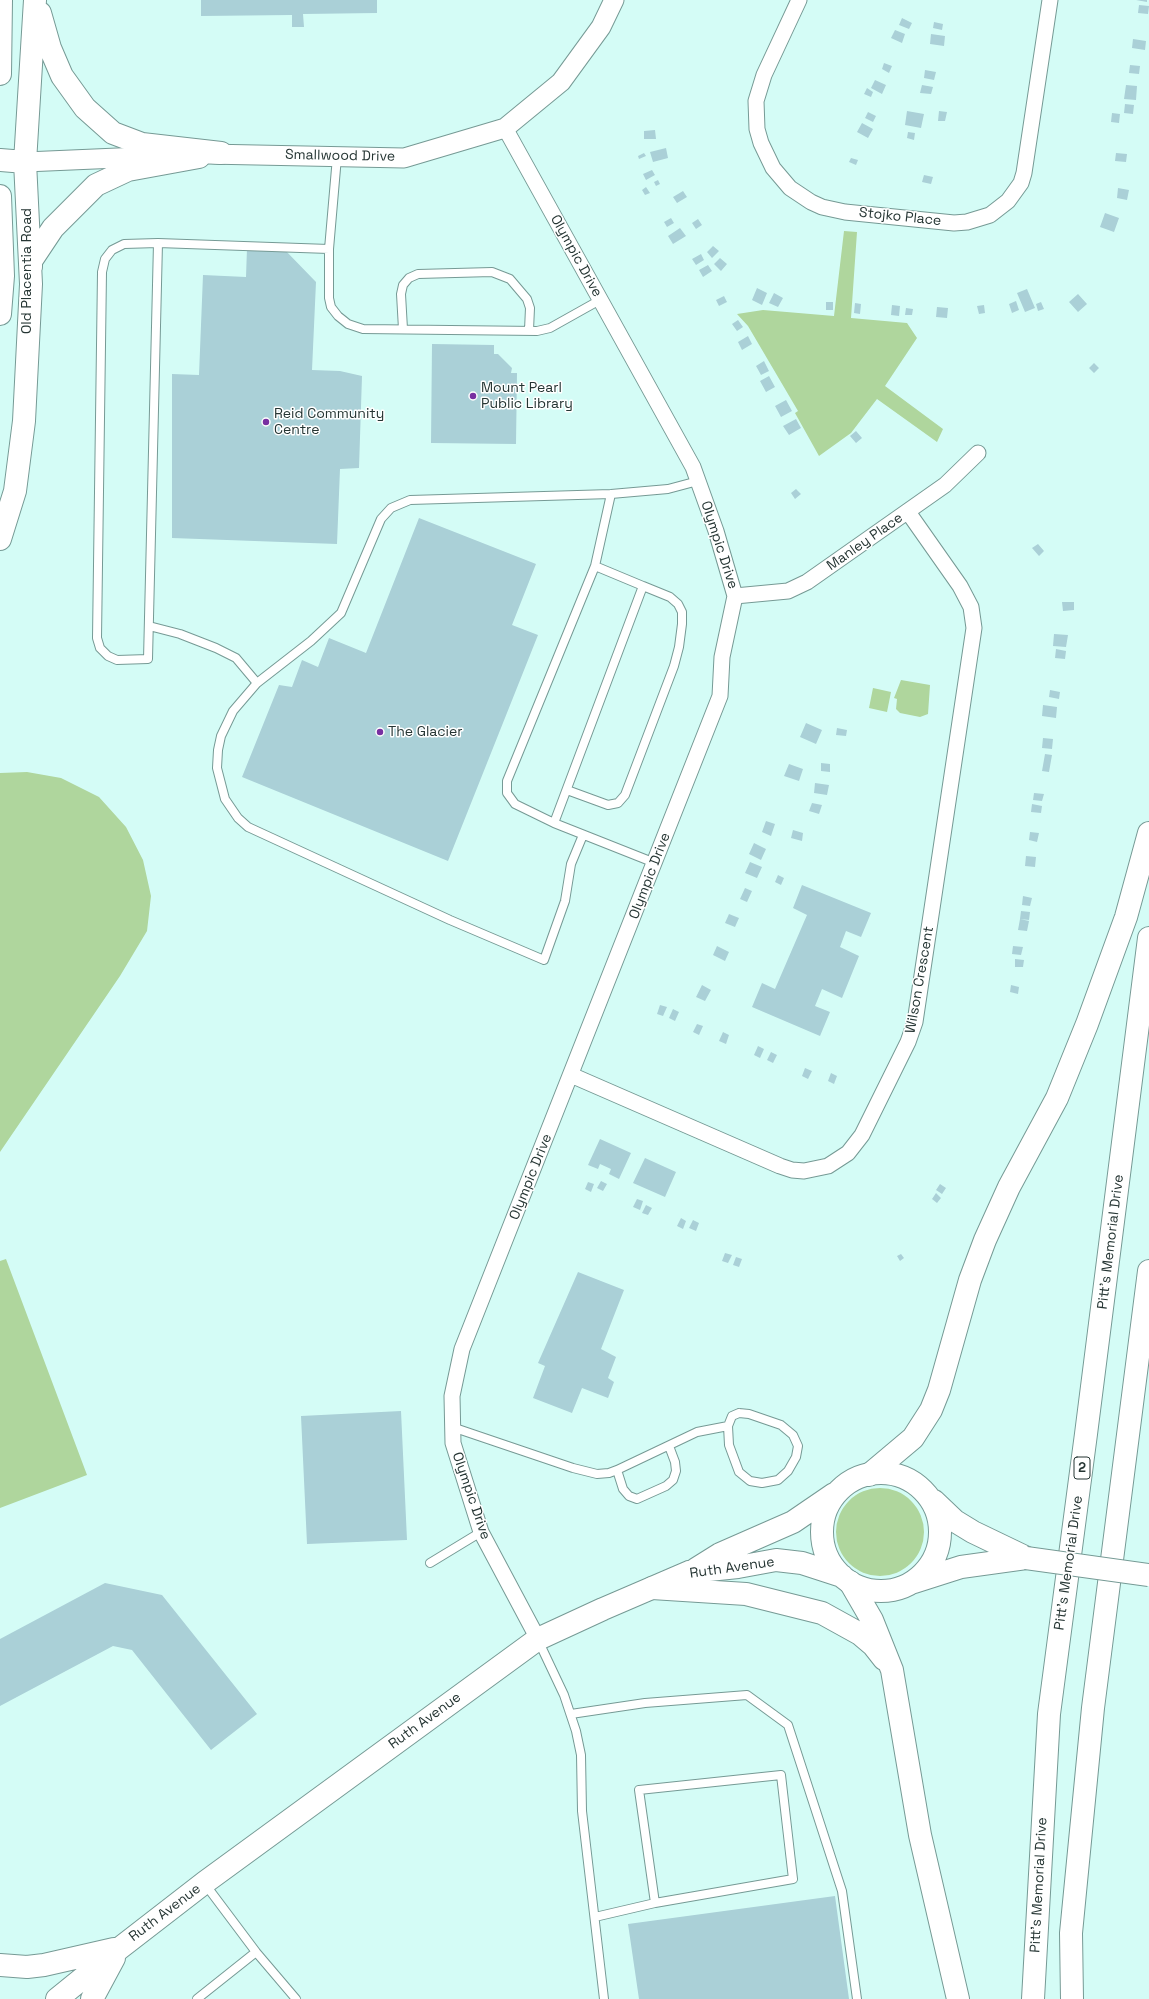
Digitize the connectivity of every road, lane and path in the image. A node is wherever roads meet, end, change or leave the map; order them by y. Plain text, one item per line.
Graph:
1 (1, 0) edge
2 (36, 0) edge
3 (614, 0) edge
4 (798, 0) edge
5 (1050, 0) edge
6 (0, 43) edge
7 (0, 74) edge
8 (505, 128) junction
9 (221, 153) junction
10 (337, 156) junction
11 (0, 160) edge
12 (26, 162) junction
13 (0, 196) edge
14 (158, 243) junction
15 (330, 249) junction
16 (1, 273) edge
17 (31, 284) junction
18 (600, 300) junction
19 (0, 314) edge
20 (402, 329) junction
21 (528, 330) junction
22 (978, 453) dead end
23 (698, 481) junction
24 (611, 494) junction
25 (908, 512) junction
26 (0, 539) edge
27 (595, 566) junction
28 (643, 586) junction
29 (736, 596) junction
30 (148, 626) junction
31 (257, 684) junction
32 (567, 790) junction
33 (554, 823) junction
34 (1149, 833) edge
35 (582, 835) junction
36 (655, 863) junction
37 (1149, 938) edge
38 (571, 1075) junction
39 (1149, 1271) edge
40 (728, 1426) junction
41 (452, 1427) junction
42 (668, 1446) junction
43 (617, 1470) junction
44 (869, 1474) junction
45 (840, 1490) junction
46 (932, 1500) junction
47 (481, 1532) junction
48 (1026, 1558) junction
49 (430, 1563) dead end
50 (690, 1572) junction
51 (1149, 1575) edge
52 (846, 1579) junction
53 (905, 1586) junction
54 (652, 1588) junction
55 (538, 1639) junction
56 (892, 1670) junction
57 (571, 1714) junction
58 (204, 1883) junction
59 (655, 1903) junction
60 (595, 1917) junction
61 (120, 1948) junction
62 (256, 1952) junction
63 (0, 1965) edge
64 (57, 1999) edge
65 (92, 1999) edge
66 (196, 1999) edge
67 (296, 1999) edge
68 (604, 1999) edge
69 (857, 1999) edge
70 (958, 1999) edge
71 (1032, 1999) edge
72 (1072, 1999) edge

1 - 6 main road
2 - 9 main road
2 - 12 main road, Old Placentia Road
3 - 8 street, Smallwood Drive
4 - 5 street, Stojko Place
6 - 7 main road
8 - 10 street, Smallwood Drive
8 - 18 street, Olympic Drive
9 - 10 street, Smallwood Drive
9 - 12 street, Smallwood Drive
9 - 17 main road
10 - 15 lane
11 - 12 main road, Smallwood Drive
12 - 17 main road, Old Placentia Road
13 - 16 main road, Old Placentia Road
14 - 15 lane
14 - 30 lane
14 - 30 lane
15 - 20 lane
16 - 19 main road, Old Placentia Road
17 - 26 main road, Old Placentia Road
18 - 21 lane
18 - 23 street, Olympic Drive
20 - 21 lane
20 - 21 lane
22 - 25 street, Manley Place
23 - 24 lane
23 - 29 street, Olympic Drive
24 - 27 lane
24 - 31 lane
25 - 29 street, Manley Place
25 - 38 street, Wilson Crescent
27 - 28 lane
27 - 33 lane
28 - 32 lane
28 - 32 lane
29 - 36 street, Olympic Drive
30 - 31 lane
31 - 35 lane
32 - 33 lane
33 - 35 lane
34 - 44 main road
35 - 36 lane
36 - 38 street, Olympic Drive
37 - 71 main road, Pitt's Memorial Drive / 2
38 - 41 street, Olympic Drive
39 - 72 main road
40 - 40 lane
40 - 42 lane
41 - 43 lane
41 - 47 street, Olympic Drive
42 - 43 lane
42 - 43 lane
44 - 45 main road
44 - 46 main road
45 - 50 main road
45 - 52 main road
46 - 48 main road
46 - 53 main road
47 - 49 lane
47 - 55 street, Olympic Drive
48 - 51 main road, bridge
48 - 53 main road
50 - 52 main road, Ruth Avenue
50 - 54 main road, Ruth Avenue
52 - 53 main road
52 - 56 main road
54 - 55 main road, Ruth Avenue
54 - 56 main road
55 - 57 lane
55 - 58 main road, Ruth Avenue
56 - 70 main road
57 - 60 lane
57 - 69 lane
58 - 61 main road, Ruth Avenue
58 - 62 lane
59 - 59 lane
59 - 60 lane
60 - 68 lane
61 - 63 main road
61 - 64 main road, Ruth Avenue
61 - 65 main road
62 - 66 lane
62 - 67 lane

